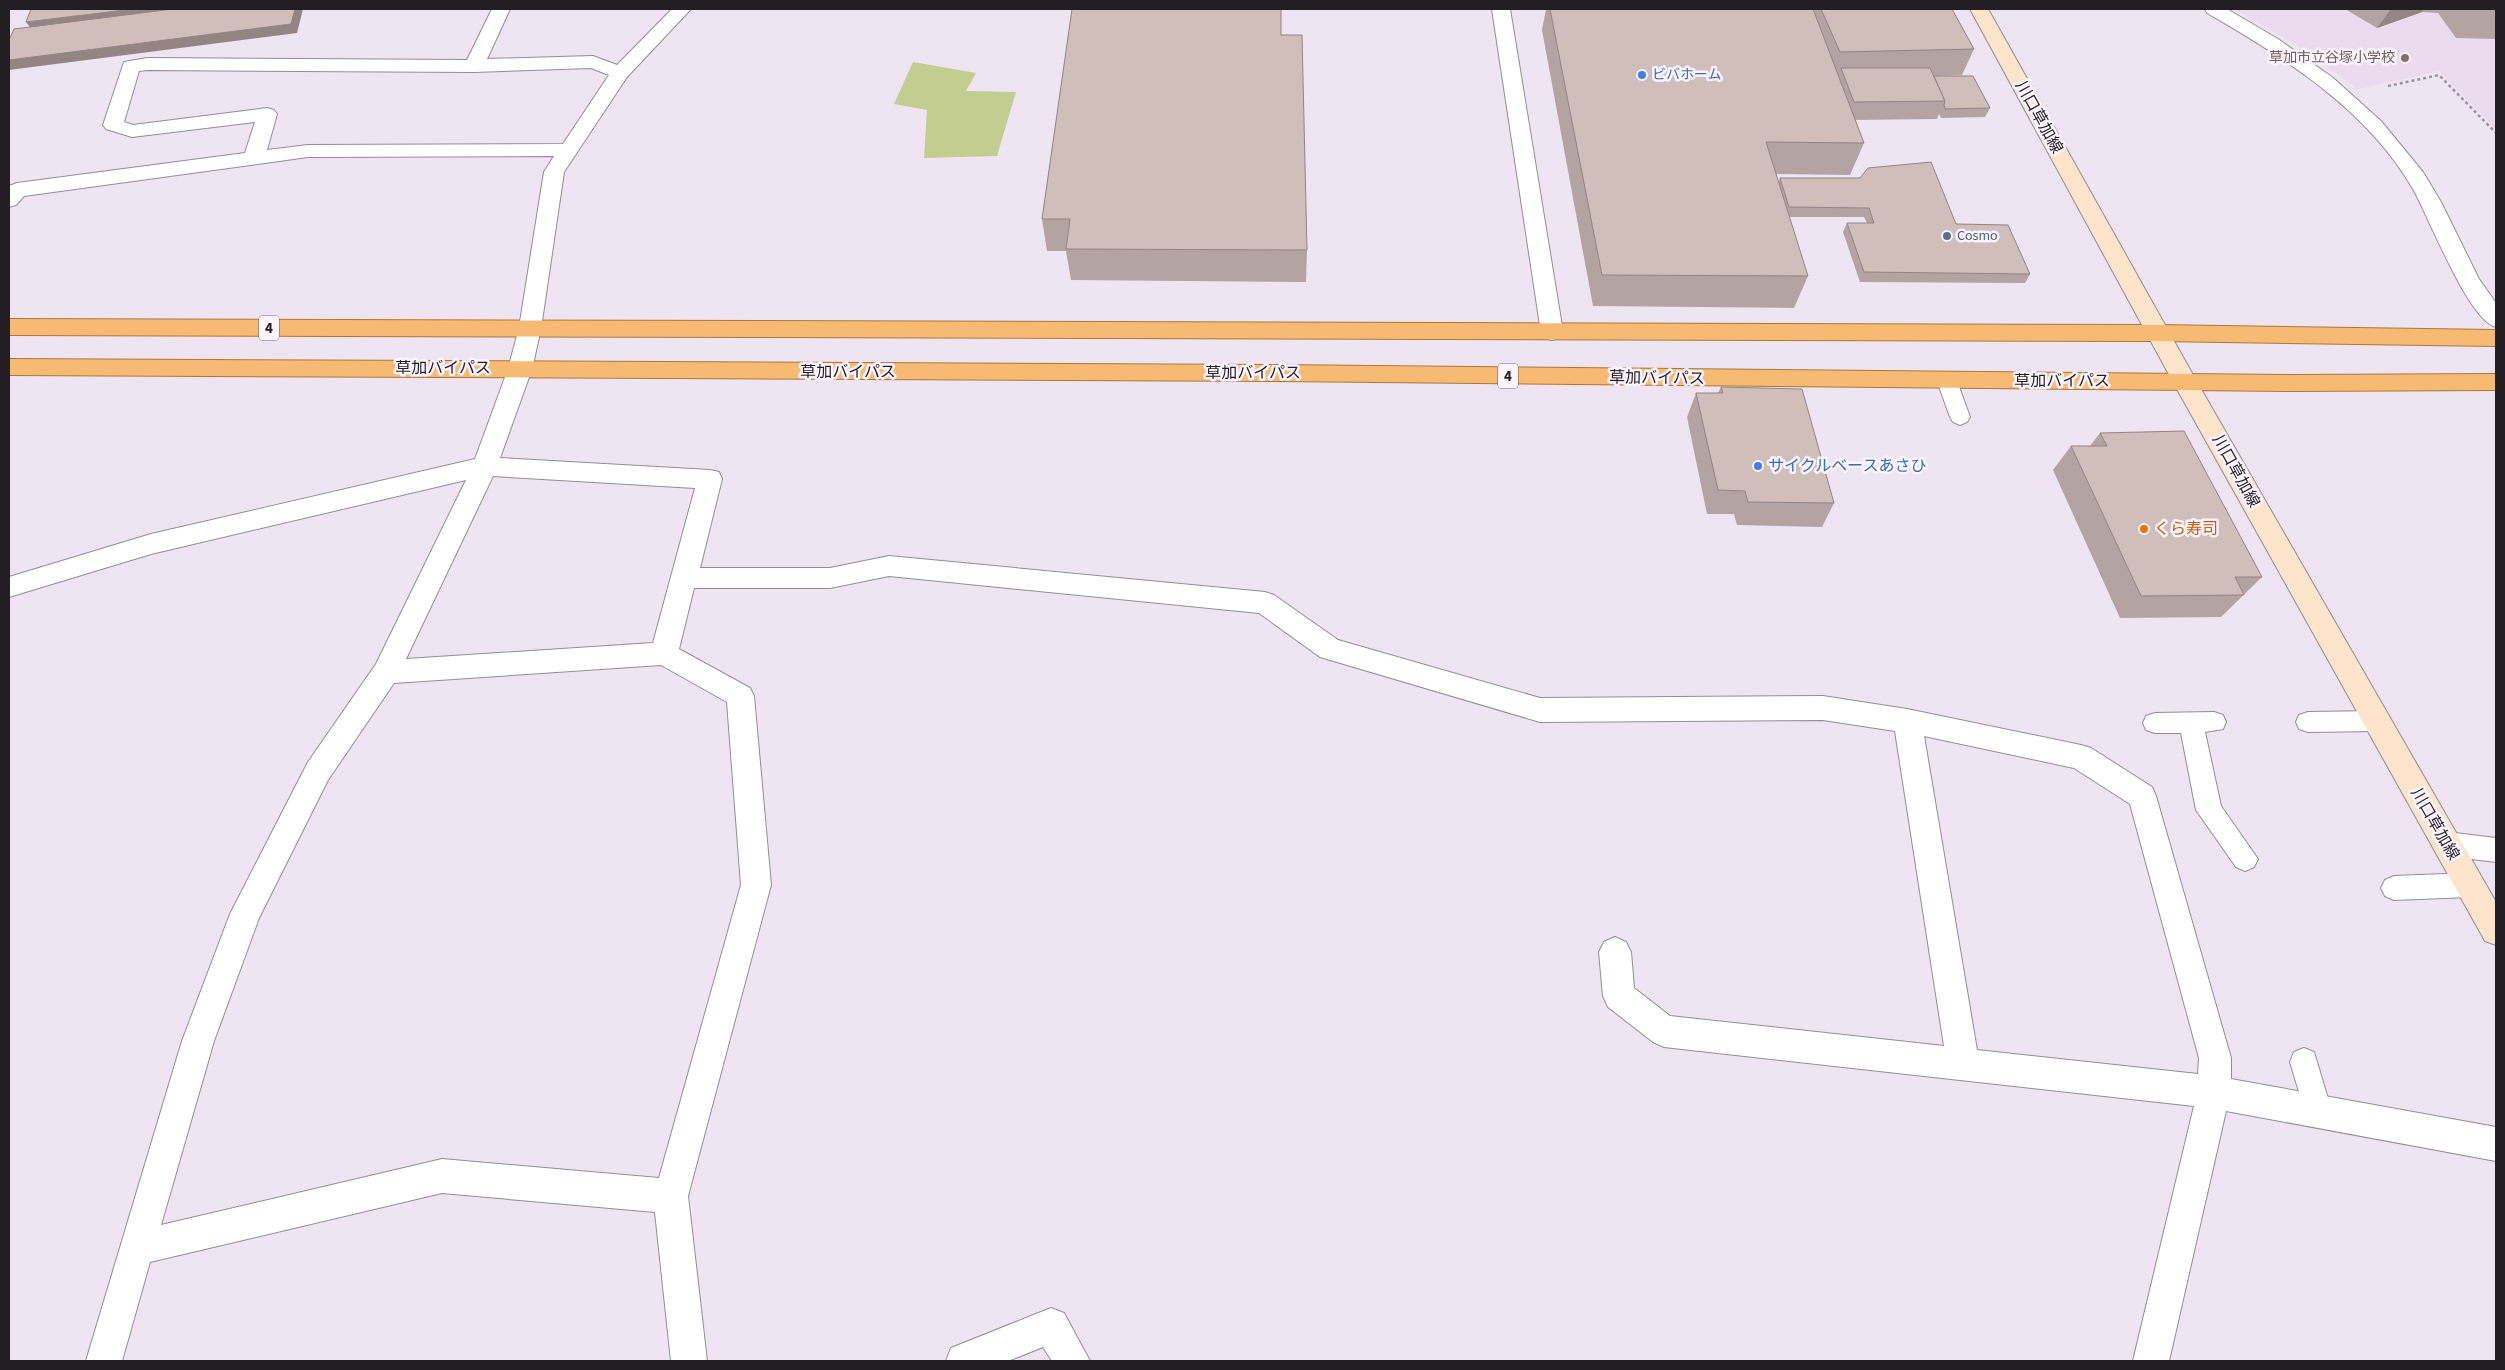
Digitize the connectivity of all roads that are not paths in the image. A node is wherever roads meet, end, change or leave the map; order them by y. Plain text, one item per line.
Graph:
1 (501, 9) edge
2 (682, 9) edge
3 (1501, 9) edge
4 (1979, 9) edge
5 (2214, 9) edge
6 (474, 66) junction
7 (620, 73) junction
8 (567, 150) junction
9 (254, 158) junction
10 (9, 200) edge
11 (2496, 319) edge
12 (9, 326) edge
13 (530, 328) junction
14 (1552, 332) junction
15 (2158, 333) junction
16 (2496, 338) edge
17 (9, 367) edge
18 (520, 369) junction
19 (1947, 381) junction
20 (2185, 382) junction
21 (2496, 382) edge
22 (1960, 417) dead end
23 (485, 466) junction
24 (684, 578) junction
25 (9, 587) edge
26 (664, 654) junction
27 (386, 672) junction
28 (1907, 721) junction
29 (2377, 721) junction
30 (2308, 722) dead end
31 (2154, 723) dead end
32 (2447, 844) junction
33 (2496, 850) edge
34 (2245, 859) dead end
35 (2470, 885) junction
36 (2394, 888) dead end
37 (2496, 931) edge
38 (1615, 952) dead end
39 (2304, 1062) dead end
40 (1963, 1064) junction
41 (2214, 1092) junction
42 (2318, 1112) junction
43 (2496, 1144) edge
44 (671, 1196) junction
45 (138, 1248) junction
46 (104, 1361) edge
47 (689, 1361) edge
48 (964, 1361) edge
49 (1072, 1361) edge
50 (2151, 1361) edge

1 - 6 street
2 - 7 street
3 - 14 street
4 - 15 main road, 川口草加線
5 - 11 street
6 - 7 street
6 - 9 street
7 - 8 street
8 - 9 street
8 - 13 street
9 - 10 street
12 - 13 highway, 4
13 - 14 highway, 4
13 - 18 street
14 - 15 highway, 4
15 - 16 highway, 4
15 - 20 main road, 川口草加線
17 - 18 highway, 草加バイパス / 4
18 - 19 highway, 草加バイパス / 4
18 - 23 street
19 - 20 highway, 草加バイパス / 4
19 - 22 lane
20 - 21 highway, 草加バイパス / 4
20 - 29 main road, 川口草加線
23 - 24 street
23 - 25 street
23 - 27 street
24 - 26 street
24 - 28 street
26 - 27 street
26 - 44 street
27 - 45 street
28 - 40 street
28 - 41 street
29 - 30 lane
29 - 32 main road, 川口草加線
31 - 34 lane
32 - 33 lane
32 - 35 main road, 川口草加線
35 - 36 lane
35 - 37 main road, 川口草加線
38 - 40 street
39 - 42 lane
40 - 41 street
41 - 42 street
41 - 50 street
42 - 43 street
44 - 45 street
44 - 47 street
45 - 46 street
48 - 49 street

